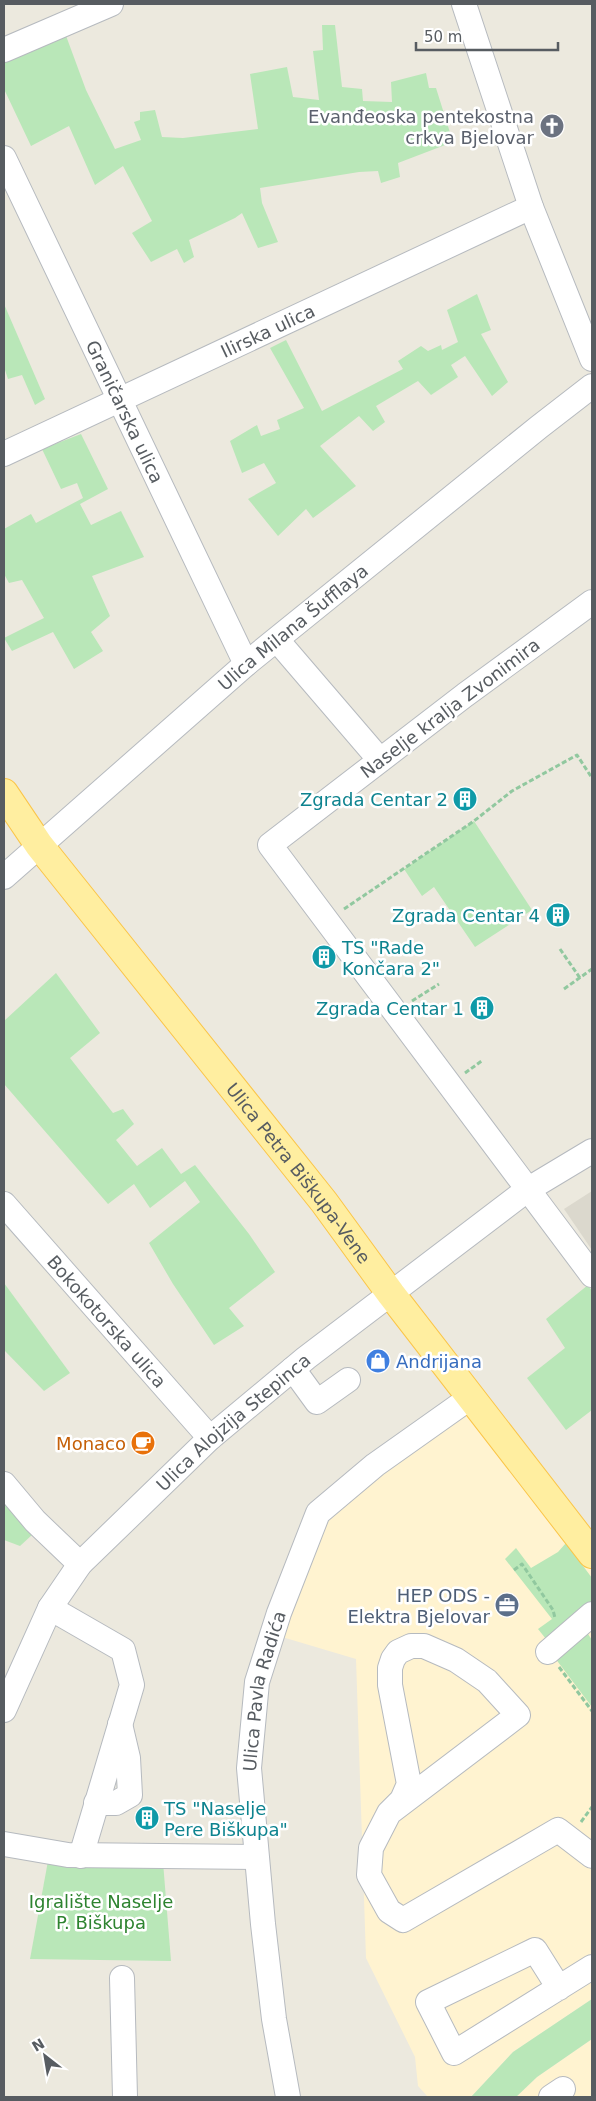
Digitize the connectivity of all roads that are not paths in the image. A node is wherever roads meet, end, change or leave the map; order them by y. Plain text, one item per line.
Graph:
1 (110, 4) edge
2 (464, 4) edge
3 (4, 50) edge
4 (4, 158) edge
5 (531, 207) junction
6 (592, 359) edge
7 (592, 386) edge
8 (120, 400) junction
9 (4, 454) edge
10 (592, 602) edge
11 (277, 640) junction
12 (246, 664) junction
13 (380, 760) junction
14 (4, 793) edge
15 (39, 845) junction
16 (4, 877) edge
17 (592, 1151) edge
18 (528, 1190) junction
19 (4, 1204) edge
20 (592, 1275) edge
21 (391, 1294) junction
22 (294, 1368) junction
23 (348, 1380) dead end
24 (471, 1397) junction
25 (210, 1438) junction
26 (4, 1484) edge
27 (592, 1554) edge
28 (80, 1564) junction
29 (50, 1608) junction
30 (592, 1614) edge
31 (554, 1648) road end
32 (6, 1700) edge
33 (389, 1813) junction
34 (4, 1844) edge
35 (80, 1856) junction
36 (592, 1856) edge
37 (256, 1857) junction
38 (592, 1967) edge
39 (122, 1978) dead end
40 (559, 1988) junction
41 (126, 2097) edge
42 (288, 2097) edge

1 - 3 street
2 - 5 street
4 - 8 street, Graničarska ulica
5 - 6 street
5 - 8 street, Ilirska ulica
7 - 11 street, Ulica Milana Šufflaya
8 - 9 street, Ilirska ulica
8 - 12 street, Graničarska ulica
10 - 13 street, Naselje kralja Zvonimira
11 - 12 street, Ulica Milana Šufflaya
11 - 13 street
12 - 15 street, Ulica Milana Šufflaya
13 - 18 street, Naselje kralja Zvonimira
14 - 15 main road, Ulica Petra Biškupa-Vene
15 - 16 street, Ulica Milana Šufflaya
15 - 21 main road, Ulica Petra Biškupa-Vene
17 - 18 street, Ulica Alojzija Stepinca
18 - 20 street
18 - 21 street, Ulica Alojzija Stepinca
19 - 25 street, Bokokotorska ulica
21 - 22 street, Ulica Alojzija Stepinca
21 - 24 main road, Ulica Petra Biškupa-Vene
22 - 23 street
22 - 25 street, Ulica Alojzija Stepinca
24 - 27 main road, Ulica Petra Biškupa-Vene
24 - 37 street, Ulica Pavla Radića
25 - 28 street, Ulica Alojzija Stepinca
26 - 28 street
28 - 29 street, Ulica Alojzija Stepinca
29 - 32 street, Ulica Alojzija Stepinca
29 - 35 street
30 - 31 street
33 - 33 street
33 - 36 street
34 - 35 street
35 - 37 street
37 - 42 street, Ulica Pavla Radića
38 - 40 street
39 - 41 street
40 - 40 street

